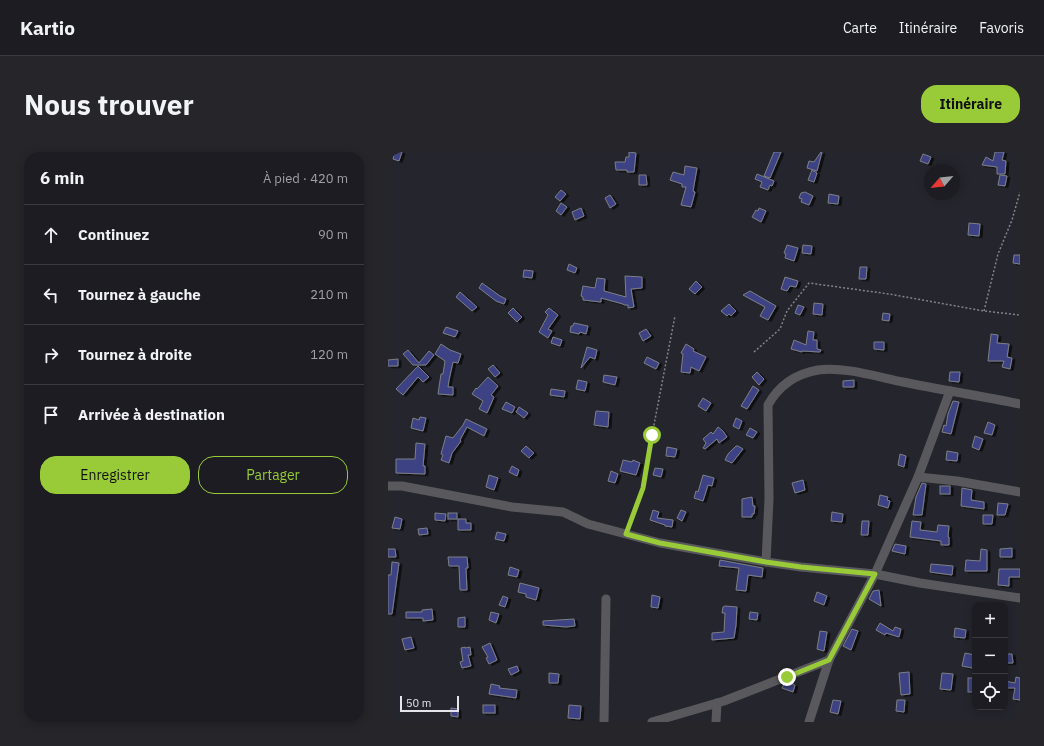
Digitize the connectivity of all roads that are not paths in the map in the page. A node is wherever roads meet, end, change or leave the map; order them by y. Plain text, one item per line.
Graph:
1 (950, 391) junction
2 (1020, 404) edge
3 (918, 477) junction
4 (388, 486) edge
5 (1020, 492) edge
6 (766, 562) junction
7 (875, 574) junction
8 (1020, 598) edge
9 (606, 599) dead end
10 (829, 660) junction
11 (717, 704) junction
12 (604, 722) edge
13 (652, 722) edge
14 (716, 722) edge
15 (809, 722) edge

1 - 2 street
1 - 3 street
1 - 6 street
3 - 5 street
3 - 7 street
4 - 6 street
6 - 7 street
7 - 8 street
7 - 10 street
9 - 12 street
10 - 11 street
10 - 15 street
11 - 13 street
11 - 14 street

